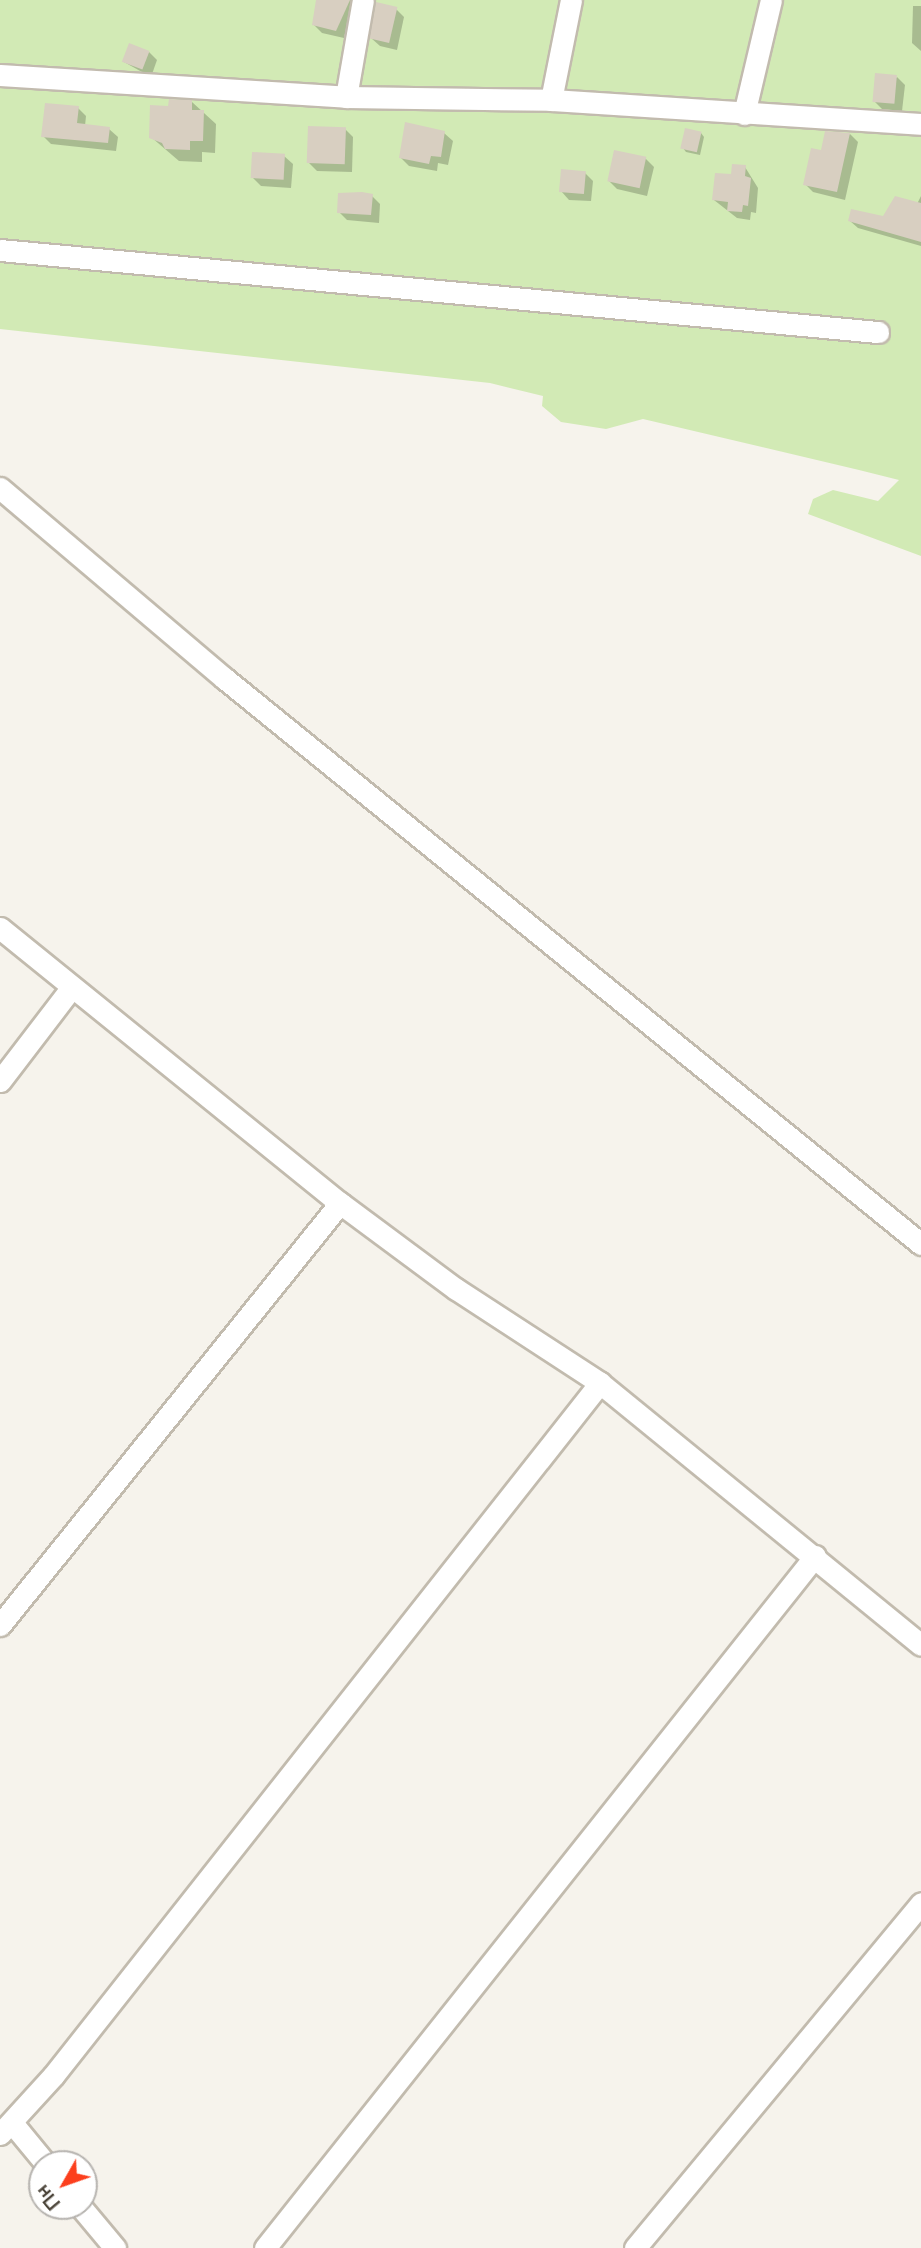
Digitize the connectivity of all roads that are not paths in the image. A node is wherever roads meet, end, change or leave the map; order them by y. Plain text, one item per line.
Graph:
1 (363, 0) edge
2 (572, 0) edge
3 (771, 0) edge
4 (0, 75) edge
5 (346, 97) junction
6 (551, 100) junction
7 (744, 114) junction
8 (921, 124) edge
9 (0, 250) edge
10 (878, 332) dead end
11 (0, 488) edge
12 (0, 928) edge
13 (71, 988) junction
14 (0, 1082) edge
15 (340, 1203) junction
16 (921, 1244) edge
17 (600, 1383) junction
18 (815, 1556) junction
19 (0, 1625) edge
20 (921, 1645) edge
21 (921, 1903) edge
22 (7, 2129) edge
23 (30, 2150) edge
24 (92, 2220) edge
25 (115, 2248) edge
26 (265, 2248) edge
27 (635, 2248) edge

1 - 5 street
2 - 6 street
3 - 7 street
4 - 5 street
5 - 6 street
6 - 7 street
7 - 8 street
9 - 10 street
11 - 16 street
12 - 13 street
13 - 14 street
13 - 15 street
15 - 17 street
15 - 19 street
17 - 18 street
17 - 22 street
18 - 20 street
18 - 26 street
21 - 27 street
22 - 23 street
24 - 25 street

